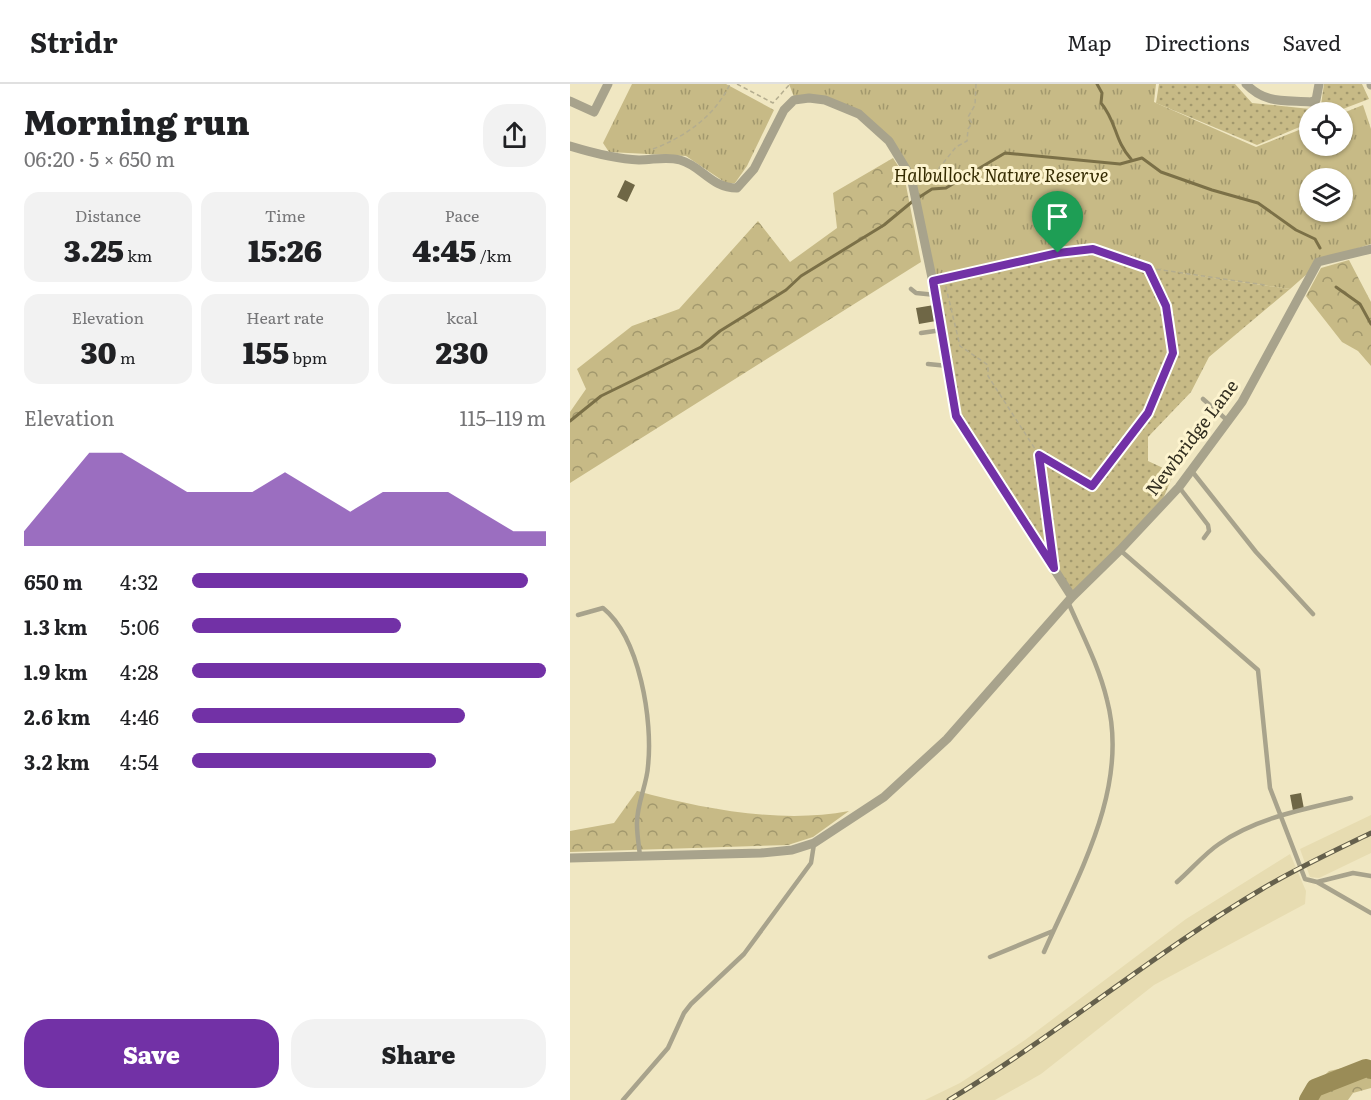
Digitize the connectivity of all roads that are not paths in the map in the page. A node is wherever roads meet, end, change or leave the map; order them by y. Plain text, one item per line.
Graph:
1 (608, 84) edge
2 (1246, 84) edge
3 (1319, 84) edge
4 (570, 101) edge
5 (570, 146) edge
6 (1371, 249) edge
7 (911, 289) dead end
8 (936, 295) junction
9 (942, 330) junction
10 (921, 333) dead end
11 (927, 364) dead end
12 (948, 366) junction
13 (1203, 399) dead end
14 (1228, 421) junction
15 (1191, 470) junction
16 (1179, 487) junction
17 (1204, 538) dead end
18 (1120, 550) junction
19 (1070, 599) junction
20 (1313, 614) dead end
21 (578, 615) dead end
22 (1351, 798) dead end
23 (1281, 815) junction
24 (814, 843) junction
25 (640, 856) junction
26 (570, 858) edge
27 (1371, 876) edge
28 (1177, 882) dead end
29 (1317, 882) junction
30 (1371, 913) edge
31 (1053, 931) junction
32 (1044, 952) dead end
33 (990, 957) dead end
34 (623, 1100) edge

1 - 4 street
2 - 3 street
5 - 8 street
6 - 14 street, Newbridge Lane
7 - 8 lane
8 - 9 street
9 - 10 lane
9 - 12 street
11 - 12 lane
12 - 19 street
13 - 14 lane
14 - 15 street, Newbridge Lane
15 - 16 street, Newbridge Lane
15 - 20 lane
16 - 17 lane
16 - 18 street, Newbridge Lane
18 - 19 street, Newbridge Lane
18 - 23 lane
19 - 24 street, Newbridge Lane
19 - 31 lane
21 - 25 lane
22 - 23 lane
23 - 28 lane
23 - 29 lane
24 - 25 street, Newbridge Lane
24 - 34 lane
25 - 26 street, Newbridge Lane
27 - 29 lane
29 - 30 lane
31 - 32 lane
31 - 33 lane

